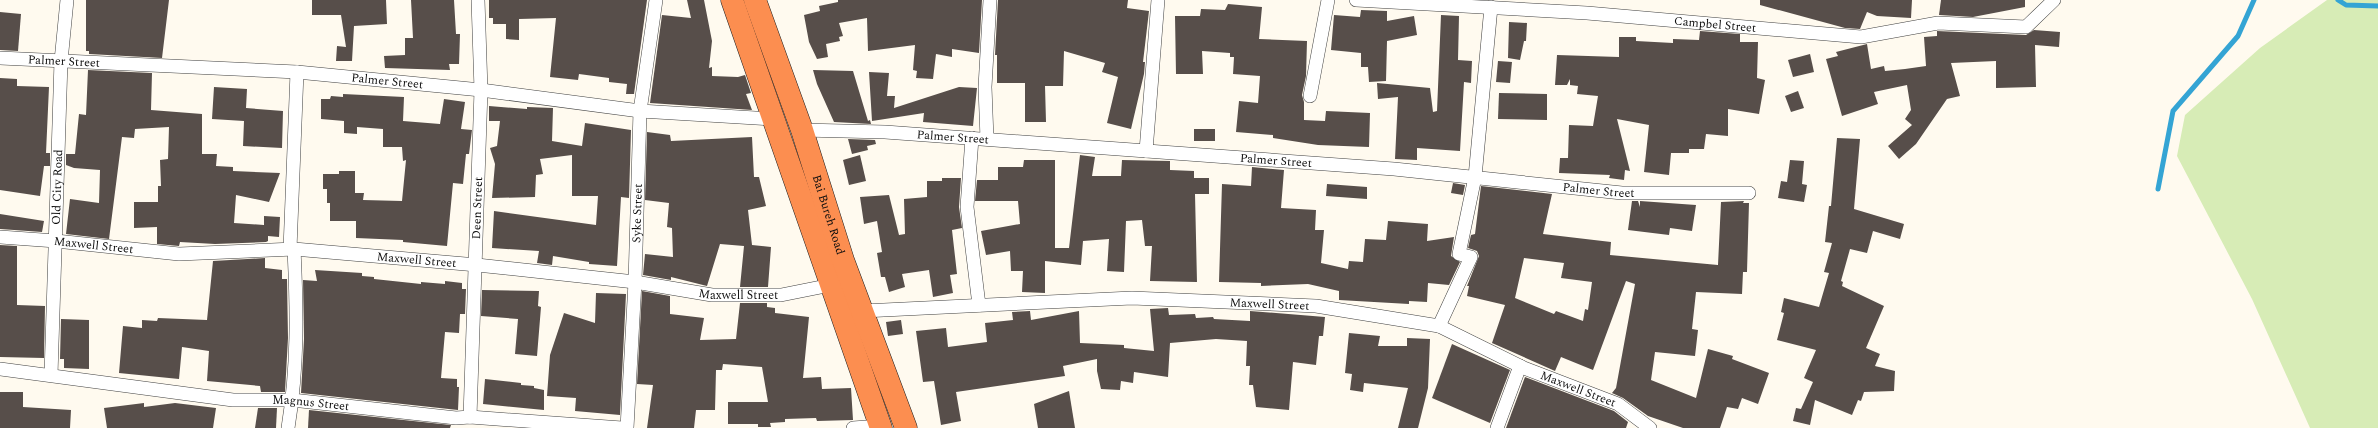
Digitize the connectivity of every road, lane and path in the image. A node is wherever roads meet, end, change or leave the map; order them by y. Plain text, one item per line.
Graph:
1 (67, 0) edge
2 (478, 0) edge
3 (656, 0) edge
4 (732, 0) edge
5 (755, 0) edge
6 (990, 0) edge
7 (1158, 0) edge
8 (1328, 0) edge
9 (1356, 0) edge
10 (2054, 0) edge
11 (1491, 7) junction
12 (0, 58) edge
13 (61, 61) junction
14 (297, 72) junction
15 (481, 90) junction
16 (1310, 96) dead end
17 (640, 111) junction
18 (774, 119) junction
19 (802, 130) junction
20 (972, 138) junction
21 (987, 139) junction
22 (1146, 151) junction
23 (1475, 177) junction
24 (1750, 193) dead end
25 (0, 237) edge
26 (56, 241) junction
27 (292, 249) junction
28 (476, 265) junction
29 (636, 282) junction
30 (831, 285) junction
31 (979, 304) junction
32 (863, 311) junction
33 (1439, 326) junction
34 (1520, 366) junction
35 (0, 369) edge
36 (51, 375) junction
37 (292, 400) junction
38 (470, 417) junction
39 (456, 423) edge
40 (881, 427) edge
41 (288, 428) edge
42 (622, 428) edge
43 (627, 428) edge
44 (853, 428) edge
45 (906, 428) edge
46 (1497, 428) edge
47 (1650, 428) edge

1 - 13 street, Old City Road
2 - 15 street, Deen Street
3 - 17 street, Syke Street
4 - 18 highway, Bai Bureh Road
5 - 19 highway, Bai Bureh Road
6 - 21 street
7 - 22 street
8 - 16 street
9 - 11 street, Campbel Street
10 - 11 street, Campbel Street
11 - 23 street
12 - 13 street, Palmer Street
13 - 14 street, Palmer Street
13 - 26 street, Old City Road
14 - 15 street, Palmer Street
14 - 27 street
15 - 17 street, Palmer Street
15 - 28 street, Deen Street
17 - 18 street, Palmer Street
17 - 29 street, Syke Street
18 - 30 highway, Bai Bureh Road
19 - 20 street, Palmer Street
19 - 32 highway, Bai Bureh Road
20 - 21 street, Palmer Street
20 - 31 street
21 - 22 street, Palmer Street
22 - 23 street, Palmer Street
23 - 24 street, Palmer Street
23 - 33 street
25 - 26 street, Maxwell Street
26 - 27 street, Maxwell Street
26 - 36 street, Old City Road
27 - 28 street, Maxwell Street
27 - 37 street
28 - 29 street, Maxwell Street
28 - 38 street, Deen Street
29 - 30 street, Maxwell Street
29 - 43 street, Syke Street
30 - 40 highway, Bai Bureh Road
31 - 32 street, Maxwell Street
31 - 33 street, Maxwell Street
32 - 45 highway, Bai Bureh Road
33 - 34 street, Maxwell Street
34 - 46 street
34 - 47 street, Maxwell Street
35 - 36 street, Magnus Street
36 - 37 street, Magnus Street
37 - 39 street, Magnus Street
37 - 41 street
38 - 39 street, Magnus Street
38 - 42 street, Magnus Street
40 - 44 street

